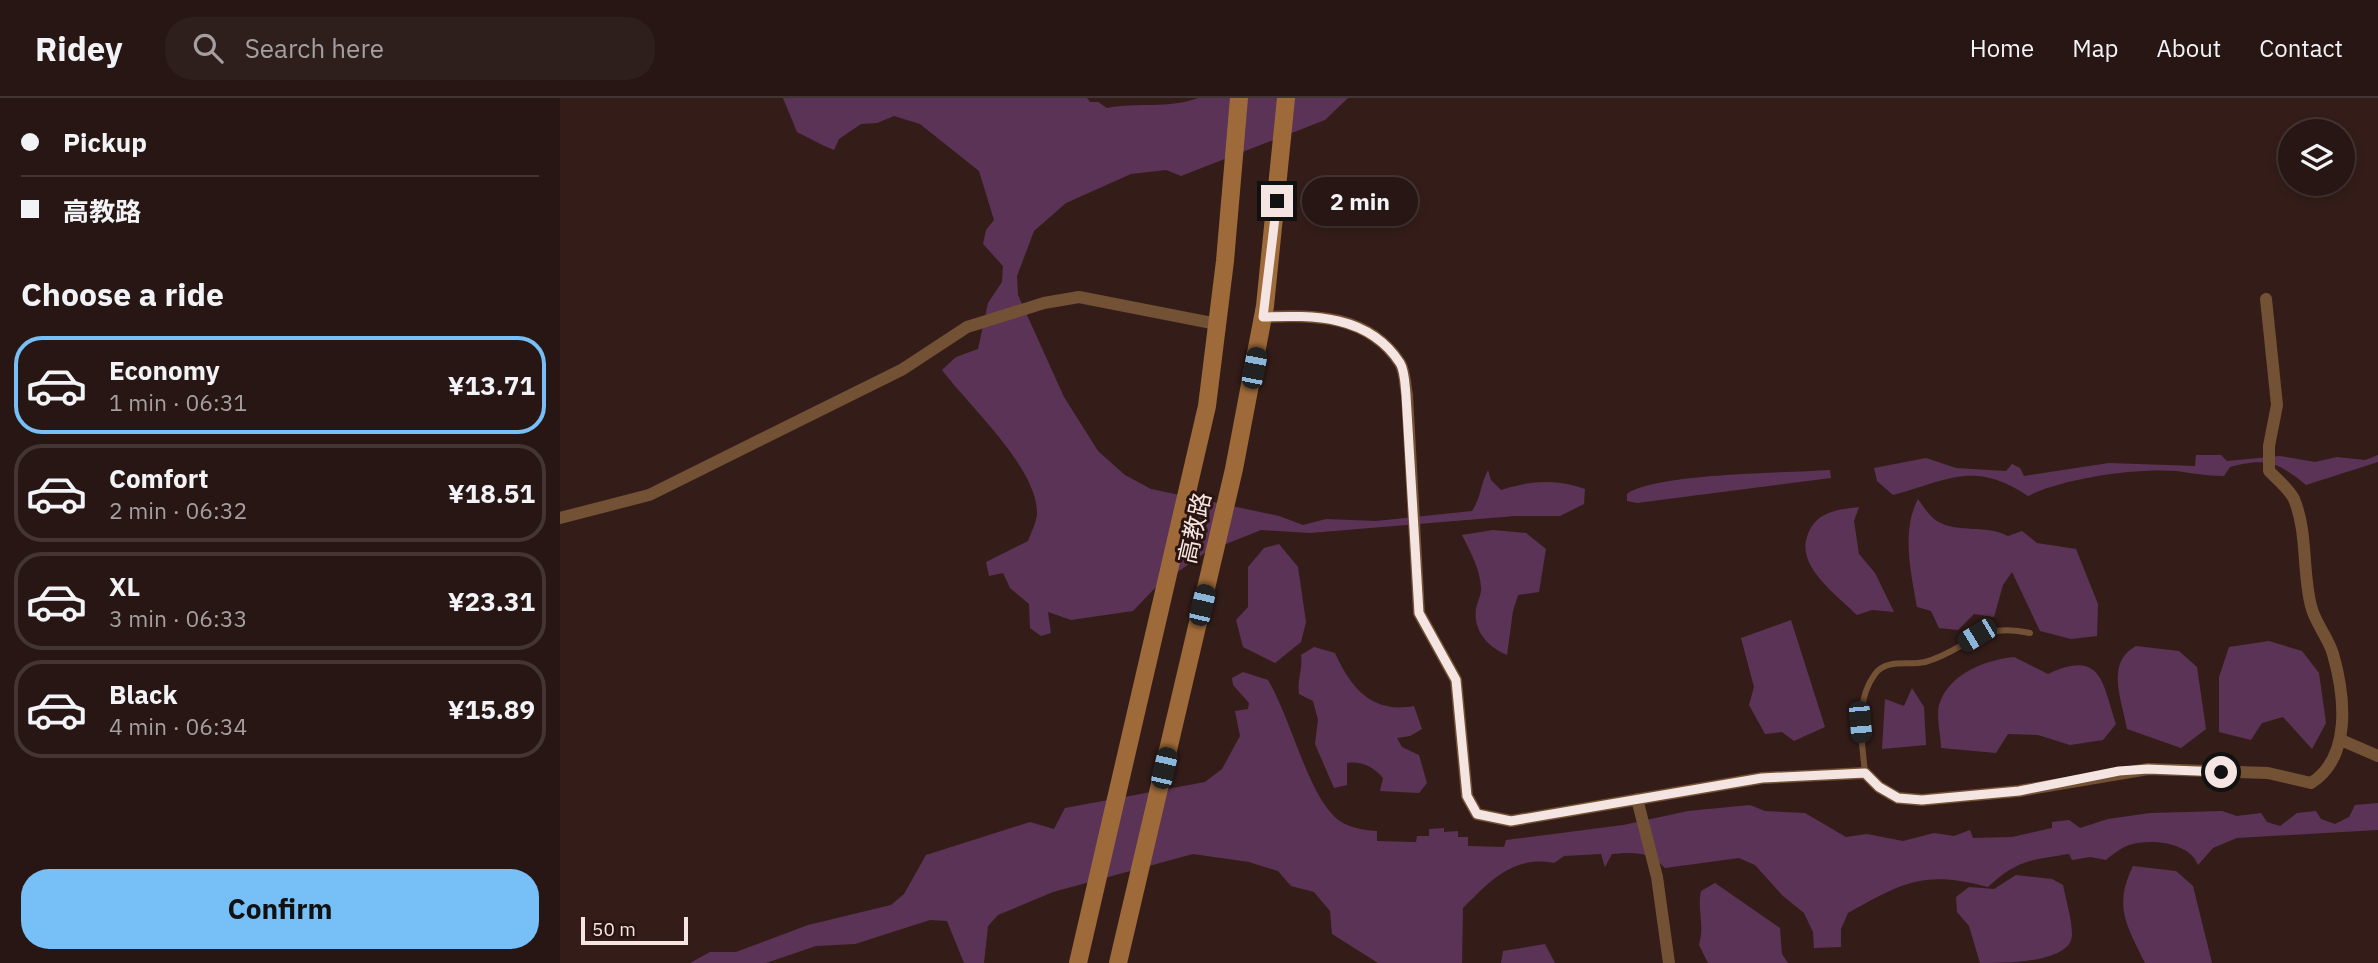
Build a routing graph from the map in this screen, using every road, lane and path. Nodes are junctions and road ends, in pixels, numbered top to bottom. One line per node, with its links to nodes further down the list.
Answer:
1 (1239, 98): 5 (main road, 高教路)
2 (1286, 98): 4 (main road, 高教路)
3 (2266, 299): 8 (street)
4 (1263, 317): 11 (street); 13 (main road, 高教路)
5 (1217, 324): 6 (street); 12 (main road, 高教路)
6 (560, 518)
7 (2030, 633): 10 (lane)
8 (2342, 740): 9 (street); 10 (street)
9 (2378, 756)
10 (1865, 773): 11 (street)
11 (1637, 799): 14 (street)
12 (1078, 963)
13 (1118, 963)
14 (1669, 963)

